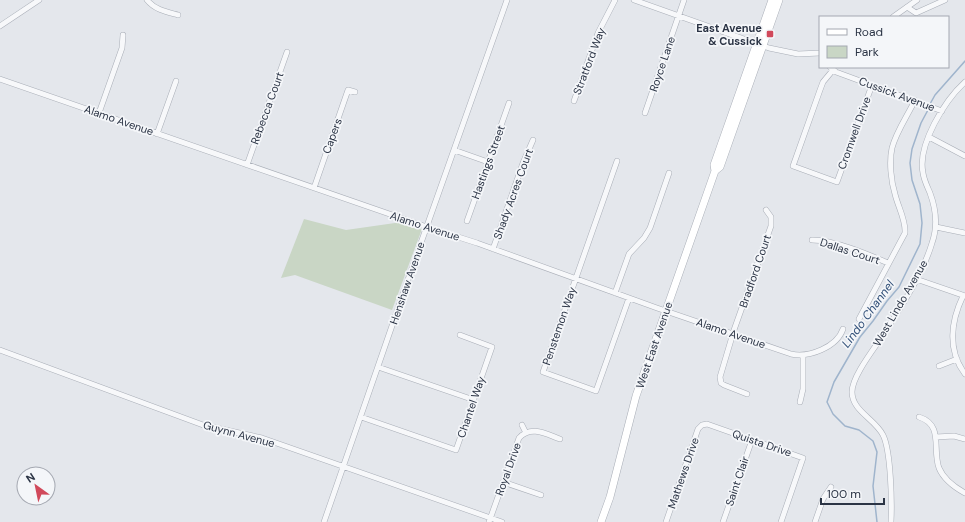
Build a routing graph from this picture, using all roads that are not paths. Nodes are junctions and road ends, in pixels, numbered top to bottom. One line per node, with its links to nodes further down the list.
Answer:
1 (39, 0): 15 (street)
2 (147, 0): 12 (street)
3 (507, 0): 35 (street, Henshaw Avenue)
4 (615, 0): 27 (street, Stratford Way)
5 (634, 0): 13 (street)
6 (684, 0): 13 (street, Royce Lane)
7 (772, 0): 17 (main road, West East Avenue)
8 (779, 0): 17 (main road, West East Avenue)
9 (917, 0): 11 (street)
10 (945, 0): 11 (street)
11 (907, 7): 14 (street)
12 (178, 15)
13 (680, 15): 17 (street); 31 (street, Royce Lane)
14 (894, 16)
15 (0, 26)
16 (123, 35): 30 (street)
17 (760, 45): 19 (street); 55 (main road, West East Avenue)
18 (287, 52): 39 (street, Rebecca Court)
19 (819, 53)
20 (832, 69): 24 (street, Cussick Avenue); 24 (street, Cromwell Drive)
21 (0, 79): 30 (street, Alamo Avenue)
22 (176, 81): 32 (street)
23 (965, 82): 29 (street, West Lindo Avenue)
24 (872, 85): 26 (street, Cussick Avenue)
25 (355, 92): 41 (street, Capers)
26 (915, 100): 29 (street, Cussick Avenue); 49 (street)
27 (574, 101)
28 (509, 103): 38 (street, Hastings Street)
29 (940, 109): 33 (street, West Lindo Avenue)
30 (98, 113): 32 (street, Alamo Avenue)
31 (645, 113)
32 (157, 134): 39 (street, Alamo Avenue)
33 (929, 137): 36 (street); 45 (street, West Lindo Avenue)
34 (533, 140): 48 (street, Shady Acres Court)
35 (454, 150): 38 (street); 44 (street, Henshaw Avenue)
36 (965, 156)
37 (618, 161): 50 (street, Penstemon Way)
38 (488, 162): 43 (street, Hastings Street)
39 (247, 164): 41 (street, Alamo Avenue)
40 (669, 173): 52 (street)
41 (314, 188): 44 (street, Alamo Avenue)
42 (766, 210): 58 (street, Bradford Court)
43 (467, 221)
44 (427, 227): 48 (street, Alamo Avenue); 64 (street, Henshaw Avenue)
45 (936, 227): 46 (street); 51 (street, West Lindo Avenue)
46 (965, 233)
47 (812, 240): 49 (street, Dallas Court)
48 (492, 249): 50 (street, Alamo Avenue)
49 (888, 263): 56 (street)
50 (576, 279): 52 (street, Alamo Avenue); 54 (street, Penstemon Way)
51 (916, 279): 53 (street); 91 (street, West Lindo Avenue)
52 (615, 293): 54 (street, Alamo Avenue)
53 (964, 296): 62 (street)
54 (629, 298): 55 (street, Alamo Avenue)
55 (666, 311): 58 (street, Alamo Avenue); 86 (main road, West East Avenue)
56 (859, 319)
57 (843, 329): 61 (street)
58 (734, 334): 61 (street, Alamo Avenue); 66 (street, Bradford Court)
59 (460, 335): 67 (street, Chantel Way)
60 (0, 350): 78 (street, Guynn Avenue)
61 (803, 356): 68 (street)
62 (957, 359): 63 (street); 65 (street)
63 (939, 366)
64 (378, 367): 67 (street); 69 (street, Henshaw Avenue)
65 (965, 374)
66 (747, 394)
67 (474, 400): 69 (street, Chantel Way)
68 (800, 402)
69 (361, 417): 78 (street, Henshaw Avenue)
70 (919, 417): 74 (street)
71 (702, 425): 77 (street, Quista Drive); 87 (street, Mathews Drive)
72 (522, 426): 73 (street)
73 (526, 433): 75 (street, Royal Drive); 79 (street, Royal Drive)
74 (936, 437): 76 (street); 81 (street)
75 (560, 439)
76 (965, 439)
77 (752, 440): 88 (street, Saint Clair); 89 (street, Quista Drive)
78 (344, 467): 83 (street, Guynn Avenue); 84 (street, Henshaw Avenue)
79 (503, 482): 82 (street); 83 (street, Royal Drive)
80 (831, 487): 90 (street)
81 (965, 493)
82 (541, 495)
83 (490, 520): 85 (street, Guynn Avenue)
84 (324, 522)
85 (502, 522)
86 (602, 522)
87 (666, 522)
88 (723, 522)
89 (781, 522)
90 (815, 522)
91 (891, 522)

